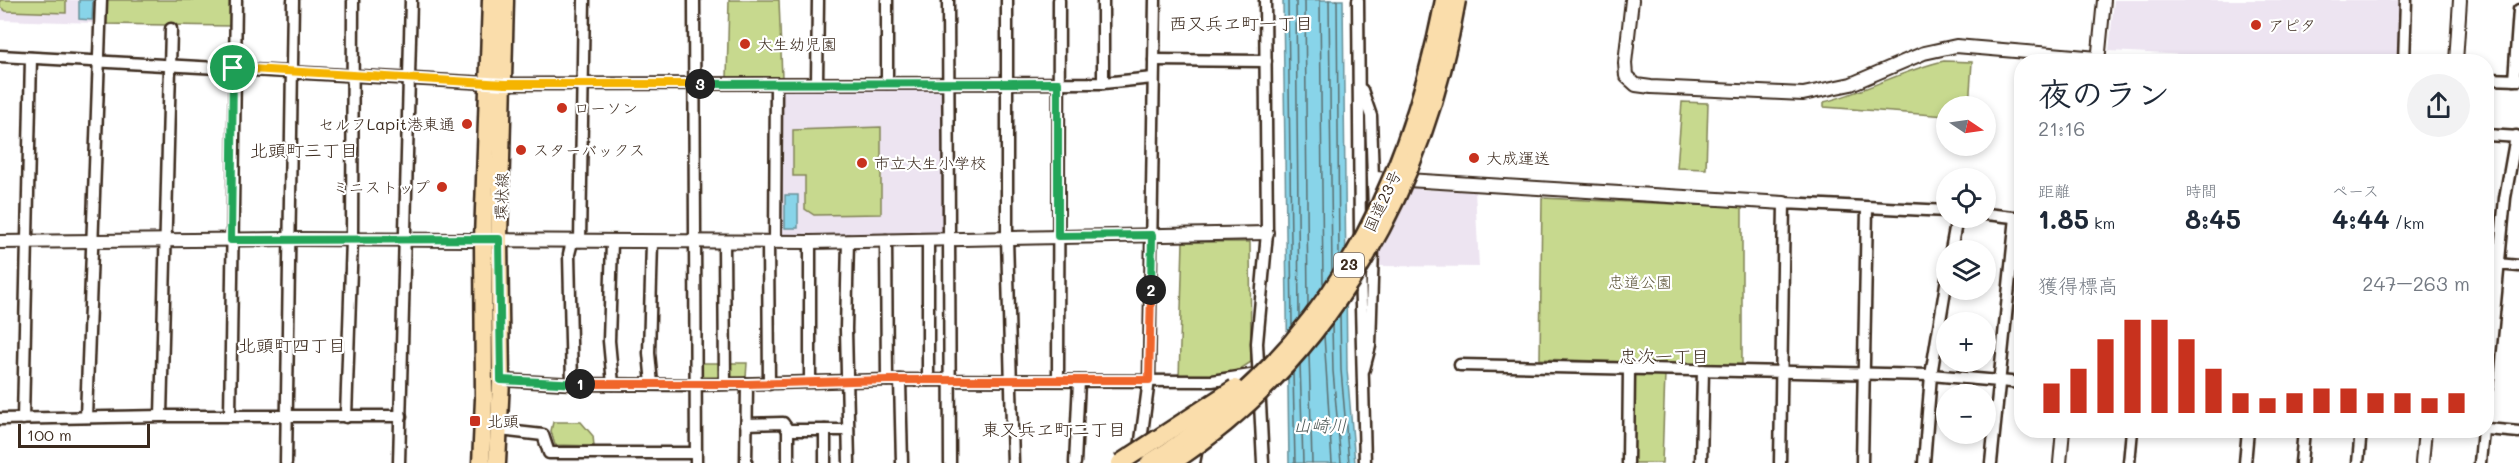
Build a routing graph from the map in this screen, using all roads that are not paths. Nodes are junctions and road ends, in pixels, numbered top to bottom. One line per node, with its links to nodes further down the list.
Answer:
1 (101, 0): 34 (street)
2 (236, 0): 37 (street)
3 (293, 0): 38 (street)
4 (353, 0): 39 (street)
5 (411, 0): 42 (street)
6 (491, 0): 46 (main road, 環状線)
7 (506, 0): 46 (main road, 環状線)
8 (584, 0): 52 (street)
9 (694, 0): 53 (street)
10 (818, 0): 45 (street)
11 (887, 0): 47 (street)
12 (948, 0): 48 (street)
13 (1007, 0): 49 (street)
14 (1059, 0): 50 (street)
15 (1103, 0): 51 (street)
16 (1155, 0): 33 (street)
17 (1265, 0): 35 (street)
18 (1358, 0): 41 (street)
19 (1444, 0): 96 (main road, 国道23号 / 23, bridge)
20 (1457, 0): 160 (main road, 国道23号 / 23, bridge)
21 (1632, 0): 27 (street)
22 (2104, 0): 28 (street)
23 (2406, 0): 29 (street)
24 (2460, 0): 30 (street)
25 (2519, 10): 44 (street)
26 (171, 29): 36 (street)
27 (2037, 54)
28 (2099, 54)
29 (2404, 54)
30 (2457, 54)
31 (0, 56): 32 (street)
32 (31, 58): 34 (street); 80 (street)
33 (1154, 60): 35 (street); 40 (street)
34 (99, 61): 36 (street); 81 (street)
35 (1266, 62): 63 (street)
36 (169, 63): 37 (street); 73 (street)
37 (233, 68): 38 (street); 70 (street)
38 (292, 73): 39 (street); 67 (street)
39 (352, 76): 42 (street); 68 (street)
40 (1153, 78): 51 (street); 64 (street)
41 (1359, 78): 57 (street); 119 (street)
42 (408, 79): 46 (street); 74 (street)
43 (2494, 79): 44 (street)
44 (2517, 80)
45 (817, 82): 47 (street); 54 (street)
46 (497, 83): 52 (street); 69 (main road, 環状線)
47 (887, 83): 48 (street)
48 (949, 83): 49 (street); 72 (street)
49 (1007, 83): 50 (street); 66 (street)
50 (1058, 83): 51 (street); 65 (street)
51 (1102, 83)
52 (581, 84): 53 (street); 82 (street)
53 (695, 84): 54 (street); 75 (street)
54 (776, 84): 76 (street)
55 (2494, 135): 56 (street)
56 (2518, 136): 87 (street)
57 (1375, 178): 58 (street); 119 (street)
58 (1784, 203): 59 (street); 95 (street)
59 (1867, 209): 60 (street); 97 (street)
60 (1936, 211)
61 (1996, 215): 62 (street)
62 (2014, 217)
63 (1267, 233): 64 (street); 96 (street)
64 (1152, 235): 65 (street); 107 (street)
65 (1058, 236): 66 (street); 106 (street)
66 (1007, 237): 72 (street); 105 (street)
67 (290, 239): 68 (street); 70 (street); 125 (street)
68 (352, 239): 74 (street); 126 (street)
69 (491, 239): 74 (street); 82 (street); 99 (main road, 環状線); 147 (main road, 環状線)
70 (231, 240): 73 (street); 122 (street)
71 (886, 240): 77 (street); 78 (street); 101 (street)
72 (949, 240): 78 (street); 104 (street)
73 (164, 241): 81 (street); 121 (street)
74 (406, 241): 123 (street)
75 (696, 241): 84 (street); 85 (street); 120 (street)
76 (772, 241): 85 (street); 86 (street); 118 (street)
77 (848, 241): 86 (street); 109 (street)
78 (927, 241): 103 (street)
79 (0, 242): 80 (street)
80 (27, 242): 81 (street); 128 (street)
81 (94, 242): 124 (street)
82 (576, 242): 83 (street); 114 (street)
83 (612, 242): 84 (street); 115 (street)
84 (652, 242): 116 (street)
85 (724, 242): 113 (street)
86 (810, 242): 100 (street)
87 (2494, 253)
88 (2014, 258): 108 (street)
89 (2494, 263): 90 (street)
90 (2519, 266)
91 (1943, 300): 98 (street)
92 (1460, 365): 93 (street)
93 (1629, 369): 94 (street); 164 (street)
94 (1703, 370): 95 (street); 165 (street)
95 (1782, 372): 97 (street); 166 (street)
96 (1259, 374): 111 (street); 157 (main road, bridge); 159 (main road, 国道23号 / 23, bridge); 162 (street)
97 (1864, 374): 98 (street); 167 (street)
98 (1931, 375): 108 (street); 168 (street)
99 (501, 380): 114 (street); 130 (main road, 環状線)
100 (810, 380): 109 (street); 118 (street)
101 (887, 380): 102 (street); 109 (street)
102 (900, 380): 103 (street); 153 (street)
103 (928, 380): 104 (street)
104 (949, 380): 105 (street); 154 (street)
105 (1010, 380): 106 (street); 155 (street)
106 (1058, 380): 110 (street)
107 (1149, 380): 110 (street); 111 (street); 158 (street)
108 (1999, 380): 112 (street); 169 (street)
109 (846, 381): 133 (street)
110 (1079, 381): 156 (street)
111 (1212, 381): 161 (street)
112 (2014, 382)
113 (725, 383): 117 (street); 120 (street)
114 (572, 384): 115 (street)
115 (613, 384): 116 (street)
116 (652, 384): 120 (street)
117 (747, 384): 118 (street); 129 (street)
118 (769, 384)
119 (1361, 384): 163 (street)
120 (695, 385): 144 (street)
121 (162, 416): 122 (street); 124 (street)
122 (230, 416): 125 (street)
123 (401, 416): 126 (street); 146 (street)
124 (86, 417): 128 (street)
125 (286, 417): 126 (street); 145 (street)
126 (346, 417)
127 (0, 419): 128 (street)
128 (23, 419)
129 (746, 424): 131 (street); 149 (street)
130 (500, 430): 143 (street); 148 (main road, 環状線)
131 (788, 430): 132 (street); 150 (street)
132 (825, 430): 133 (street); 151 (street)
133 (848, 430): 152 (street)
134 (2494, 431): 135 (street)
135 (2519, 432)
136 (2062, 438): 170 (street)
137 (2131, 438): 171 (street)
138 (2247, 438): 172 (street)
139 (2303, 438): 173 (street)
140 (2360, 438): 174 (street)
141 (2424, 438): 175 (street)
142 (2484, 438): 176 (street)
143 (634, 458): 144 (street)
144 (695, 458)
145 (286, 463)
146 (399, 463)
147 (481, 463)
148 (497, 463)
149 (746, 463)
150 (788, 463)
151 (825, 463)
152 (849, 463)
153 (902, 463)
154 (950, 463)
155 (1013, 463)
156 (1075, 463)
157 (1120, 463)
158 (1138, 463)
159 (1149, 463)
160 (1172, 463)
161 (1194, 463)
162 (1263, 463)
163 (1365, 463)
164 (1628, 463)
165 (1701, 463)
166 (1780, 463)
167 (1862, 463)
168 (1924, 463)
169 (1991, 463)
170 (2060, 463)
171 (2129, 463)
172 (2245, 463)
173 (2301, 463)
174 (2358, 463)
175 (2422, 463)
176 (2480, 463)

